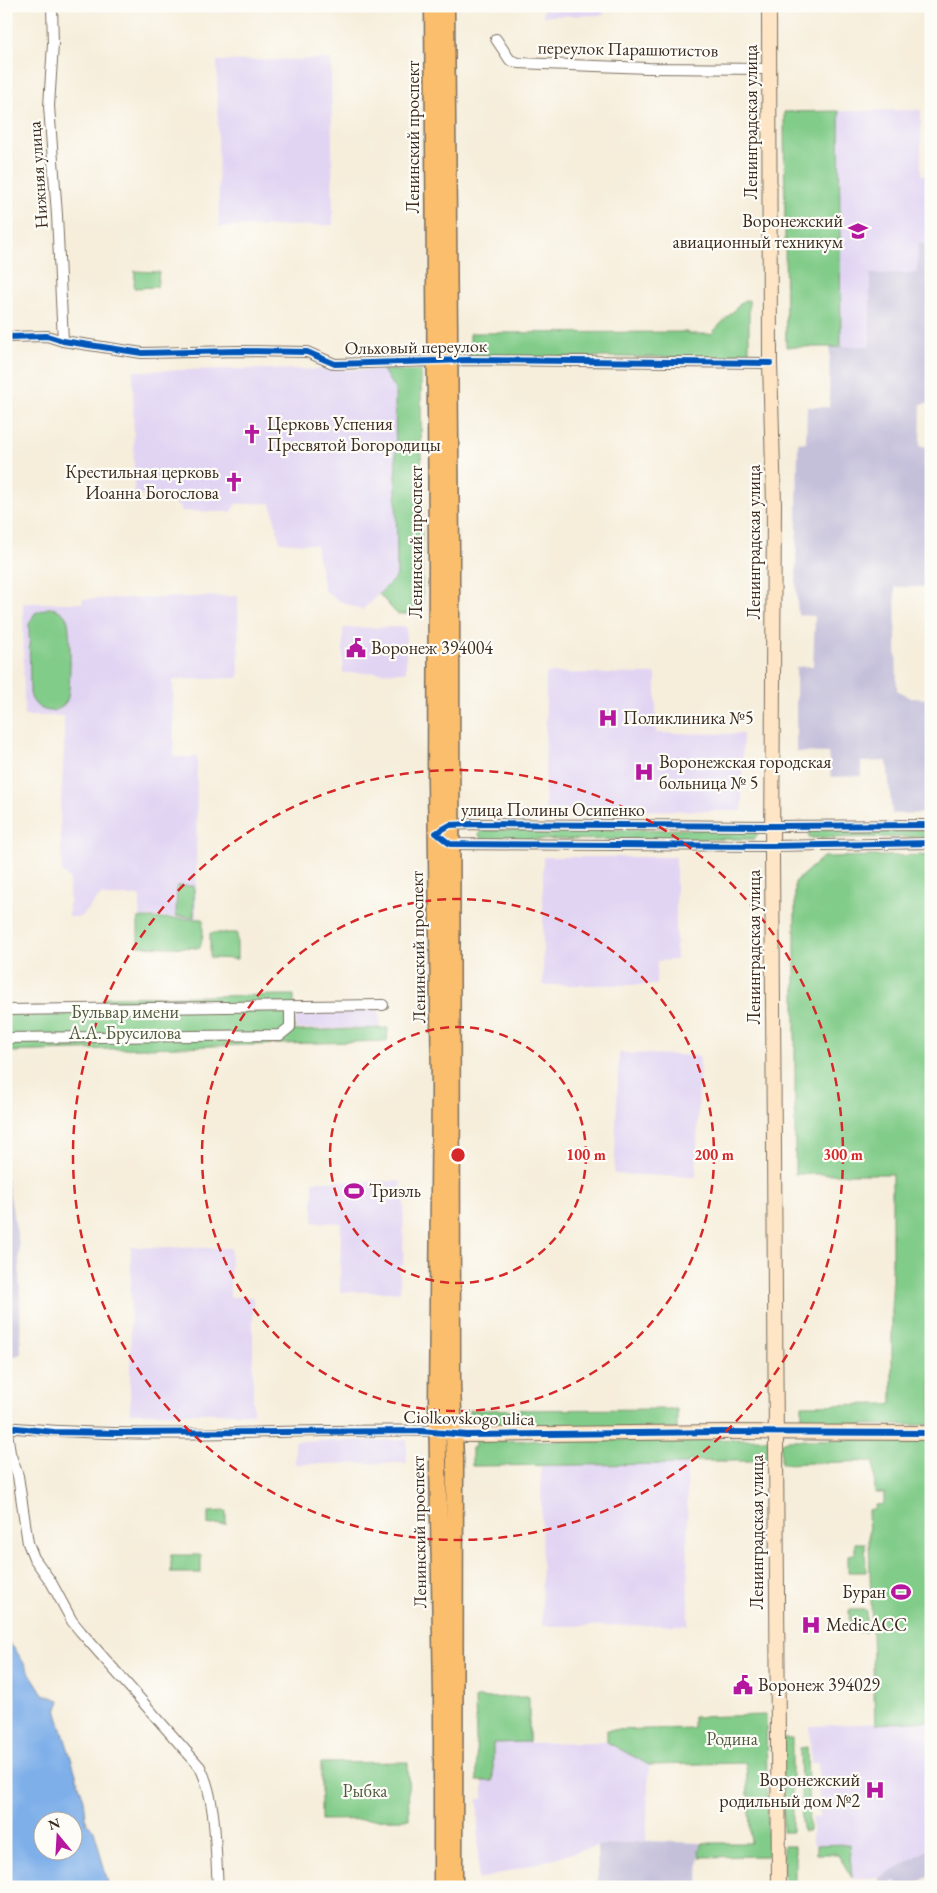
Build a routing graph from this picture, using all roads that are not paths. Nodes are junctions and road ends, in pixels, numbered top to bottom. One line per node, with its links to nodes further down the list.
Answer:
1 (52, 6): 8 (street, Нижняя улица)
2 (433, 6): 9 (main road, Ленинский проспект)
3 (446, 6): 9 (main road, Ленинский проспект)
4 (769, 6): 6 (main road, Ленинградская улица)
5 (496, 39): 6 (street, переулок Парашютистов)
6 (770, 68): 10 (main road, Ленинградская улица)
7 (6, 336): 8 (street, Ольховый переулок)
8 (63, 341): 9 (street, Ольховый переулок)
9 (442, 361): 10 (street, Ольховый переулок); 13 (main road, Ленинский проспект)
10 (770, 363): 12 (main road, Ленинградская улица)
11 (931, 825): 12 (street, улица Полины Осипенко)
12 (772, 826): 13 (street, улица Полины Осипенко); 16 (main road, Ленинградская улица)
13 (443, 829): 15 (main road, Ленинский проспект); 22 (main road, Ленинский проспект)
14 (931, 843): 16 (street, улица Полины Осипенко)
15 (450, 844): 16 (street, улица Полины Осипенко); 22 (main road, Ленинский проспект)
16 (772, 846): 23 (main road, Ленинградская улица)
17 (383, 1005): 18 (street)
18 (290, 1007): 19 (street); 20 (street)
19 (6, 1010)
20 (6, 1038)
21 (6, 1425): 22 (street, Ciolkovskogo ulica); 25 (street)
22 (446, 1432): 23 (main road, Ciolkovskogo ulica); 26 (main road, Ленинский проспект); 27 (main road, Ленинский проспект)
23 (775, 1433): 24 (main road, Ciolkovskogo ulica); 28 (main road, Ленинградская улица)
24 (931, 1433)
25 (218, 1887)
26 (442, 1887)
27 (454, 1887)
28 (779, 1887)

